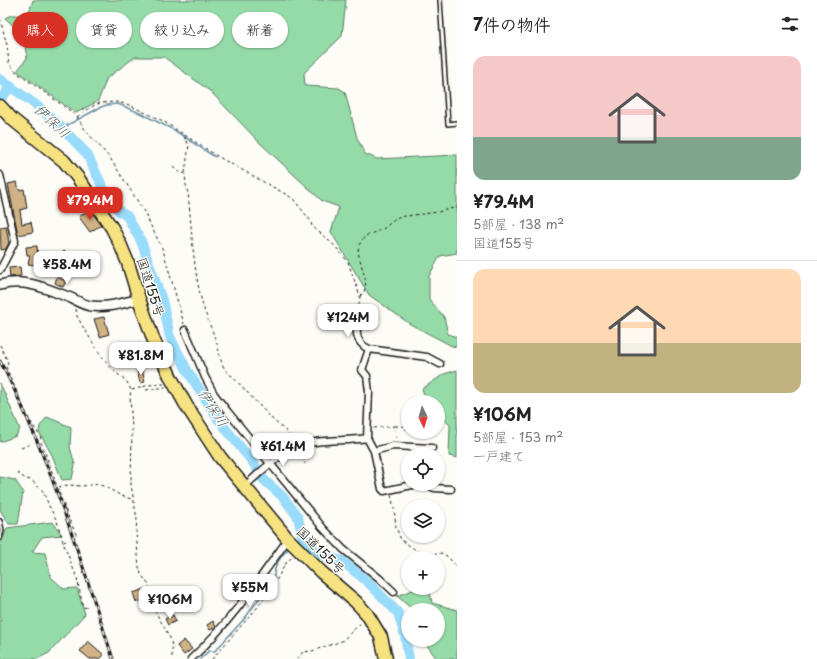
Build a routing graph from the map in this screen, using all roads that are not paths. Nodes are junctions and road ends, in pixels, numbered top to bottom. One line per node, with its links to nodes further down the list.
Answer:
1 (440, 0): 3 (lane)
2 (0, 106): 7 (highway, 国道155号)
3 (457, 123)
4 (0, 175): 5 (street)
5 (0, 270)
6 (0, 285): 7 (street)
7 (139, 299): 16 (highway, 国道155号)
8 (359, 312): 10 (street)
9 (185, 330): 15 (street)
10 (369, 349): 11 (street); 12 (street)
11 (440, 364)
12 (367, 438): 14 (street); 15 (street)
13 (404, 447): 14 (street)
14 (374, 451): 17 (street)
15 (270, 464): 16 (street); 23 (street)
16 (244, 487): 22 (highway, 国道155号)
17 (401, 487)
18 (445, 489): 19 (street)
19 (451, 489)
20 (0, 521): 21 (lane)
21 (0, 538)
22 (288, 539): 24 (street); 25 (highway, 国道155号)
23 (394, 592)
24 (191, 659)
25 (386, 659)

